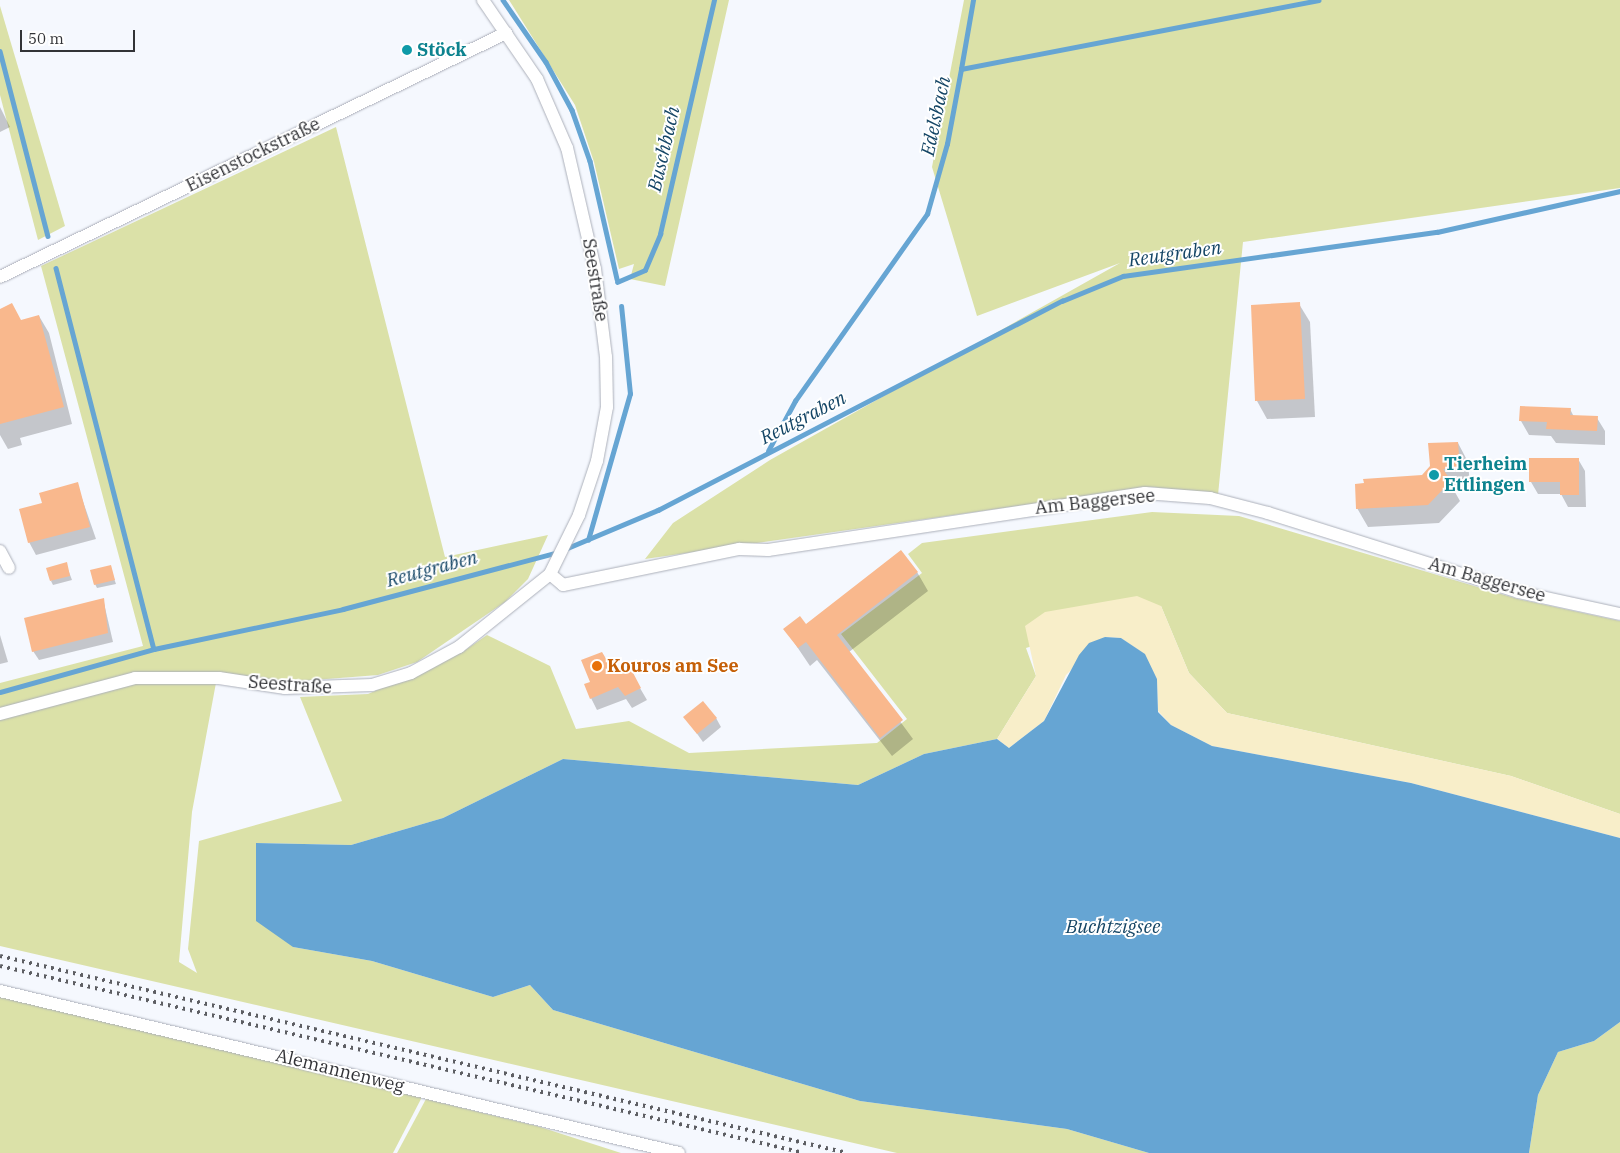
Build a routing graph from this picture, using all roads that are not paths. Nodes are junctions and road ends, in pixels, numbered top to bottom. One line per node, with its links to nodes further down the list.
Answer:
1 (483, 0): 2 (street, Seestraße)
2 (506, 33): 3 (street, Eisenstockstraße); 6 (street, Seestraße)
3 (0, 277)
4 (0, 551): 5 (street)
5 (9, 568)
6 (553, 568): 7 (street, Am Baggersee); 8 (street, Seestraße)
7 (1620, 614)
8 (0, 714)
9 (0, 991): 10 (street, Alemannenweg)
10 (679, 1153)

